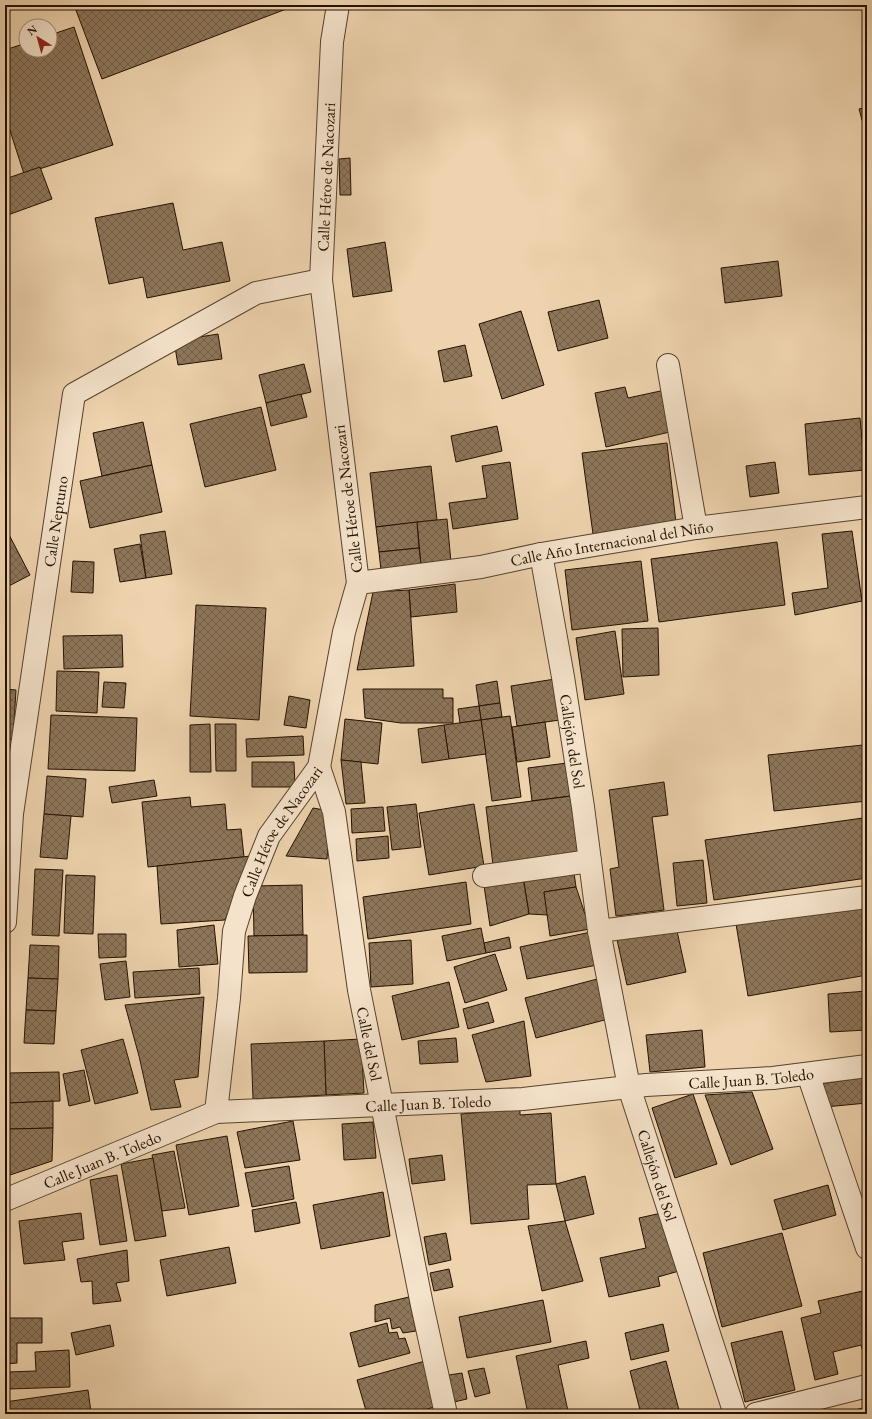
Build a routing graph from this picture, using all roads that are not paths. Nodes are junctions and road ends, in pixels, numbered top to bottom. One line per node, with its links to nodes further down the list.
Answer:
1 (338, 5): 2 (street, Calle Héroe de Nacozari)
2 (321, 280): 7 (street, Calle Héroe de Nacozari); 9 (street, Calle Neptuno)
3 (668, 365): 5 (street)
4 (867, 507): 5 (street, Calle Año Internacional del Niño)
5 (696, 528): 6 (street, Calle Año Internacional del Niño)
6 (541, 554): 7 (street, Calle Año Internacional del Niño); 10 (street, Callejón del Sol)
7 (358, 582): 8 (street, Calle Héroe de Nacozari)
8 (319, 767): 18 (street, Calle del Sol); 19 (street, Calle Héroe de Nacozari)
9 (8, 807): 13 (street, Calle Neptuno)
10 (590, 861): 11 (street); 14 (street, Callejón del Sol)
11 (484, 876)
12 (867, 897): 14 (street)
13 (5, 922)
14 (599, 931): 17 (street, Callejón del Sol)
15 (867, 1066): 16 (street, Calle Juan B. Toledo)
16 (808, 1074): 17 (street, Calle Juan B. Toledo); 21 (street)
17 (629, 1086): 18 (street, Calle Juan B. Toledo); 24 (street, Callejón del Sol)
18 (382, 1105): 19 (street, Calle Juan B. Toledo); 23 (street, Calle del Sol)
19 (216, 1112): 20 (street, Calle Juan B. Toledo)
20 (5, 1200)
21 (867, 1248)
22 (867, 1386): 25 (street)
23 (446, 1414)
24 (735, 1414)
25 (756, 1414)

